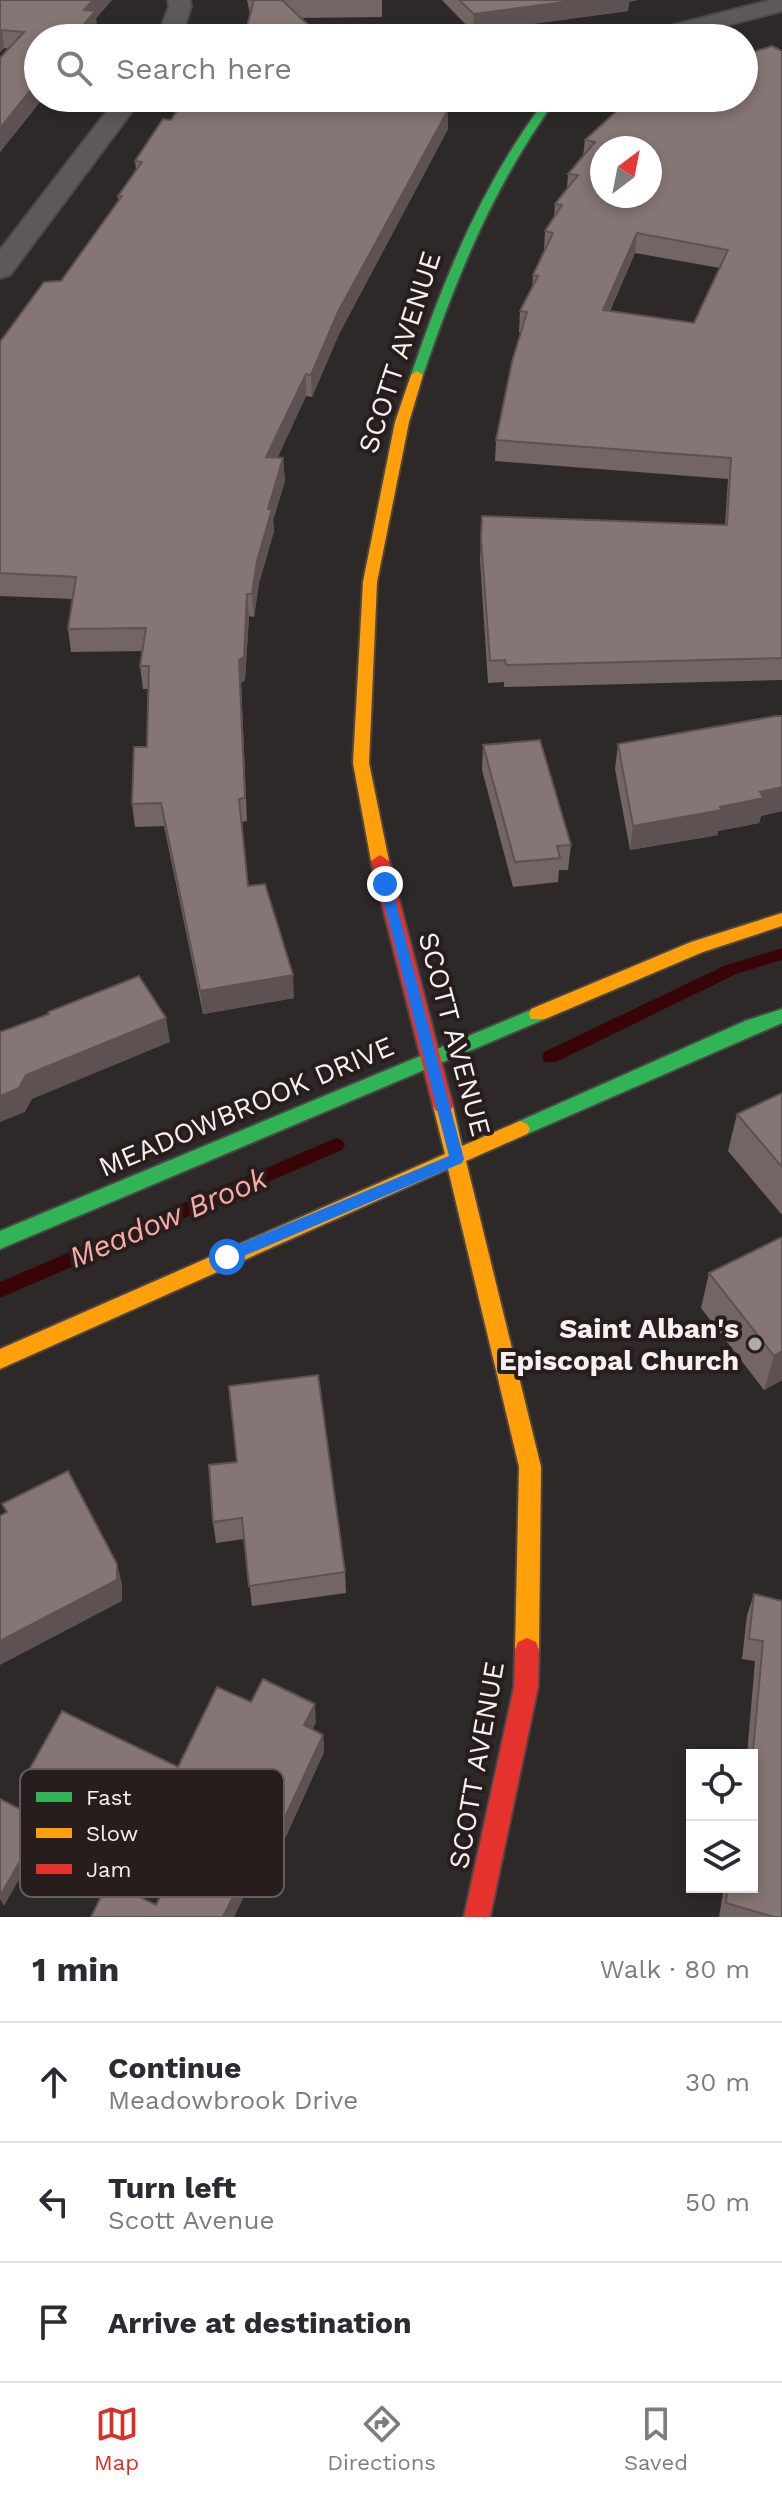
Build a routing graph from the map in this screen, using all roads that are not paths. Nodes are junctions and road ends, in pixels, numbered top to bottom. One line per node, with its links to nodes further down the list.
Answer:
1 (179, 0): 3 (street)
2 (774, 5): 4 (street)
3 (174, 24)
4 (703, 24)
5 (119, 112): 7 (street)
6 (541, 112): 10 (street, SCOTT AVENUE)
7 (0, 269)
8 (782, 919): 10 (street, MEADOWBROOK DRIVE)
9 (782, 1016): 11 (street)
10 (432, 1059): 11 (street, SCOTT AVENUE); 12 (street, MEADOWBROOK DRIVE)
11 (457, 1159): 13 (street); 14 (street, SCOTT AVENUE)
12 (0, 1240)
13 (0, 1359)
14 (477, 1917)

